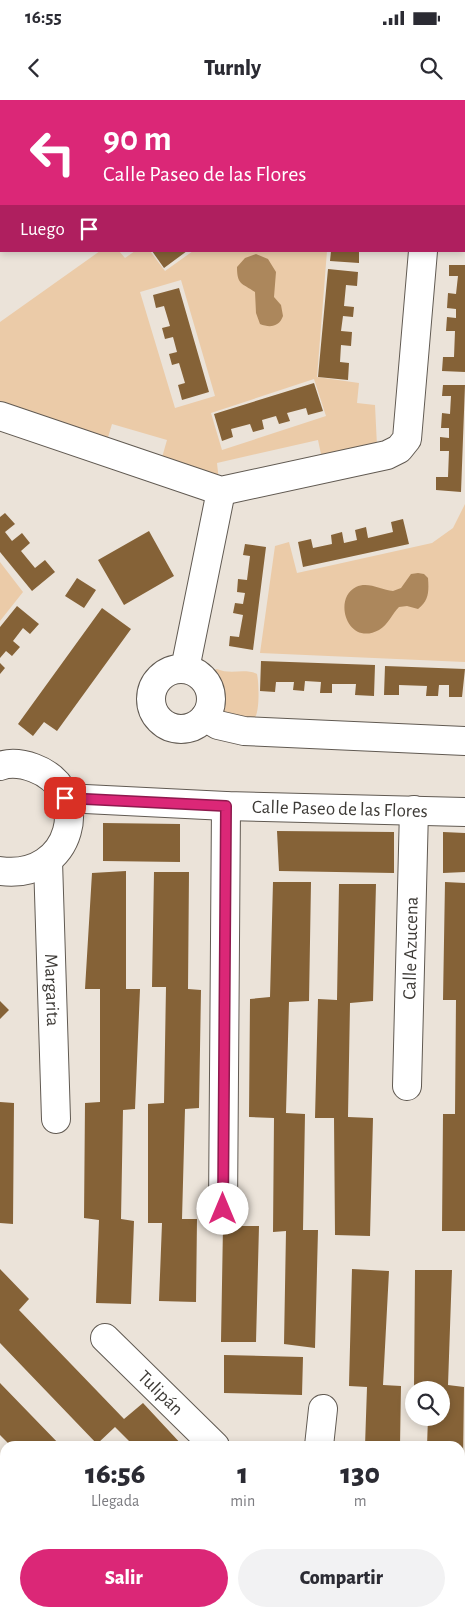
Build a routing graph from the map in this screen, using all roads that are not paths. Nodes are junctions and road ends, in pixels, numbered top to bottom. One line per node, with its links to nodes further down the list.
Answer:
1 (423, 252): 3 (street)
2 (0, 416): 3 (street)
3 (221, 491): 4 (street)
4 (185, 669): 5 (street); 5 (street)
5 (205, 717): 6 (street)
6 (465, 741)
7 (0, 766): 8 (street)
8 (65, 798): 9 (street, Calle Paseo de las Flores); 12 (street)
9 (226, 806): 10 (street, Calle Paseo de las Flores); 16 (street)
10 (414, 810): 11 (street, Calle Paseo de las Flores); 14 (street, Calle Azucena)
11 (465, 812)
12 (48, 861): 13 (street); 15 (street, Margarita)
13 (0, 871)
14 (407, 1086)
15 (56, 1119)
16 (223, 1209)
17 (105, 1338): 19 (street, Tulipán)
18 (323, 1409): 20 (street)
19 (210, 1441)
20 (320, 1441)

